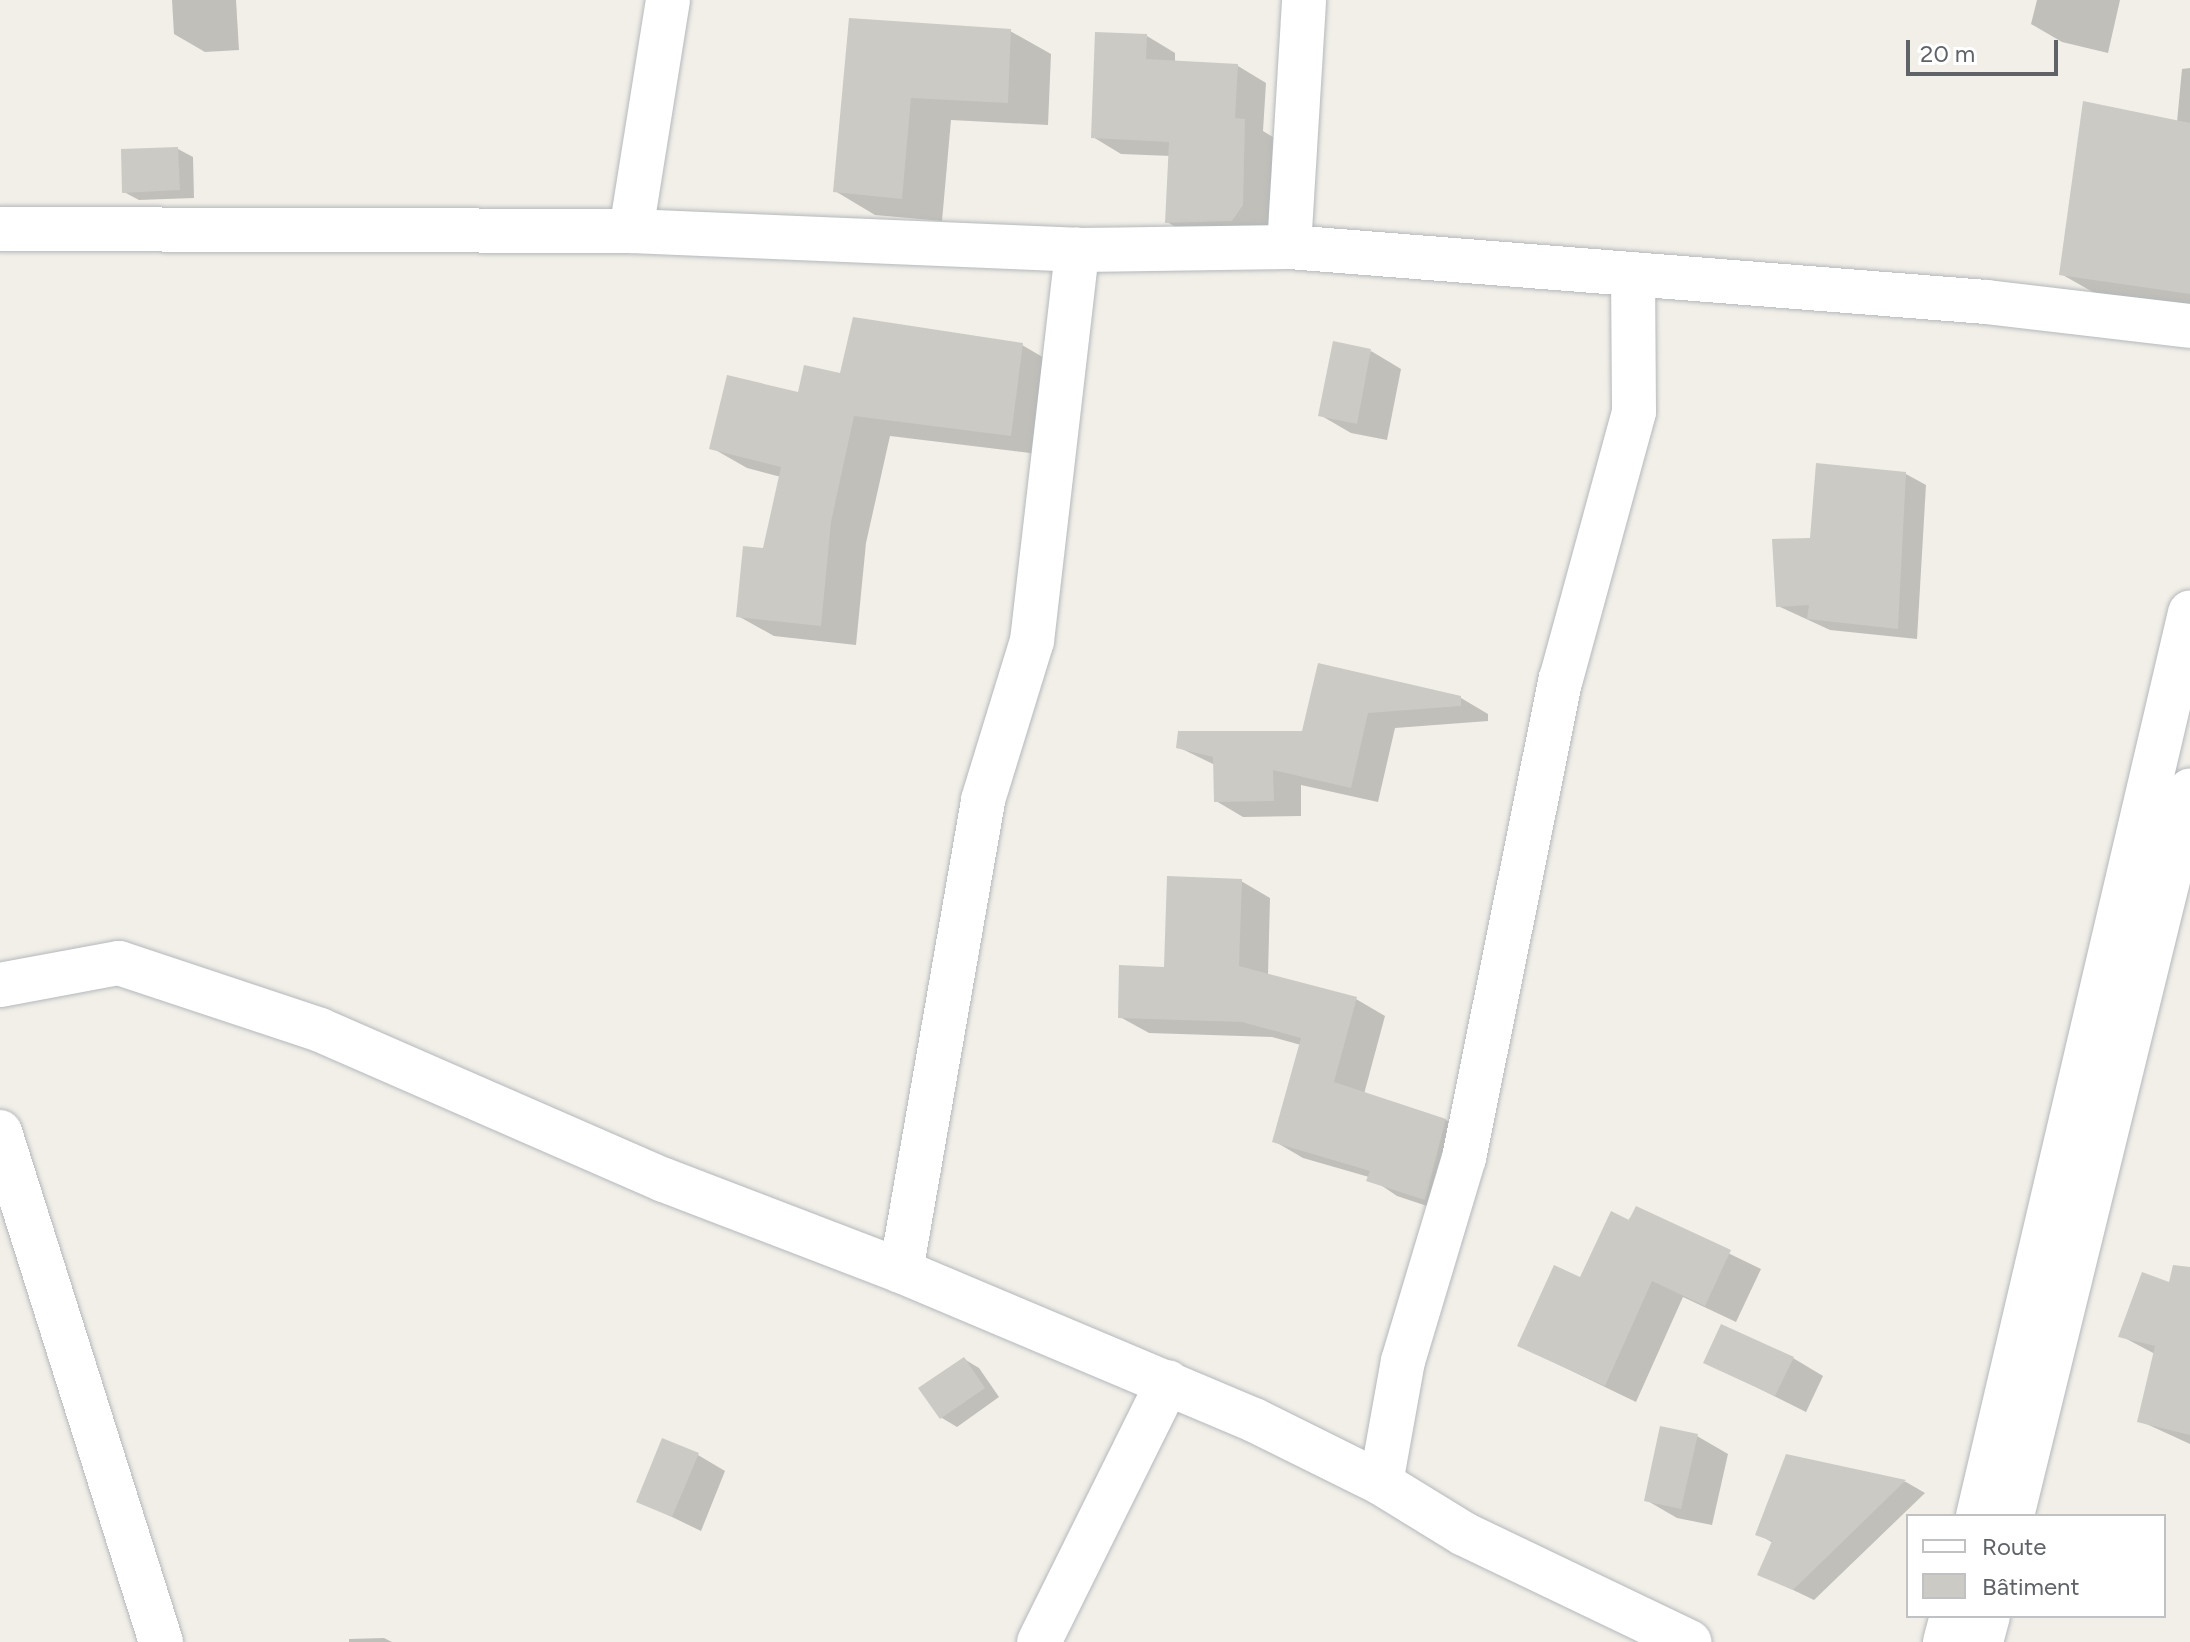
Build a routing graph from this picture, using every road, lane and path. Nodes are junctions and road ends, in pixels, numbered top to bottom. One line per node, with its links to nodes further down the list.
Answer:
1 (668, 0): 4 (street)
2 (1304, 0): 5 (street)
3 (0, 229): 4 (street)
4 (631, 231): 6 (street)
5 (1289, 247): 6 (street); 7 (street)
6 (1077, 250): 13 (street)
7 (1633, 277): 8 (street); 15 (street)
8 (2190, 326)
9 (2190, 613): 16 (street)
10 (2190, 791): 17 (street)
11 (0, 985): 13 (street)
12 (0, 1132): 20 (street)
13 (901, 1271): 14 (street)
14 (1168, 1382): 15 (street); 21 (street)
15 (1381, 1483): 22 (street)
16 (1978, 1514)
17 (2012, 1514)
18 (1951, 1618): 23 (street)
19 (1987, 1618): 24 (street)
20 (161, 1642)
21 (1039, 1642)
22 (1689, 1642)
23 (1945, 1642)
24 (1981, 1642)

